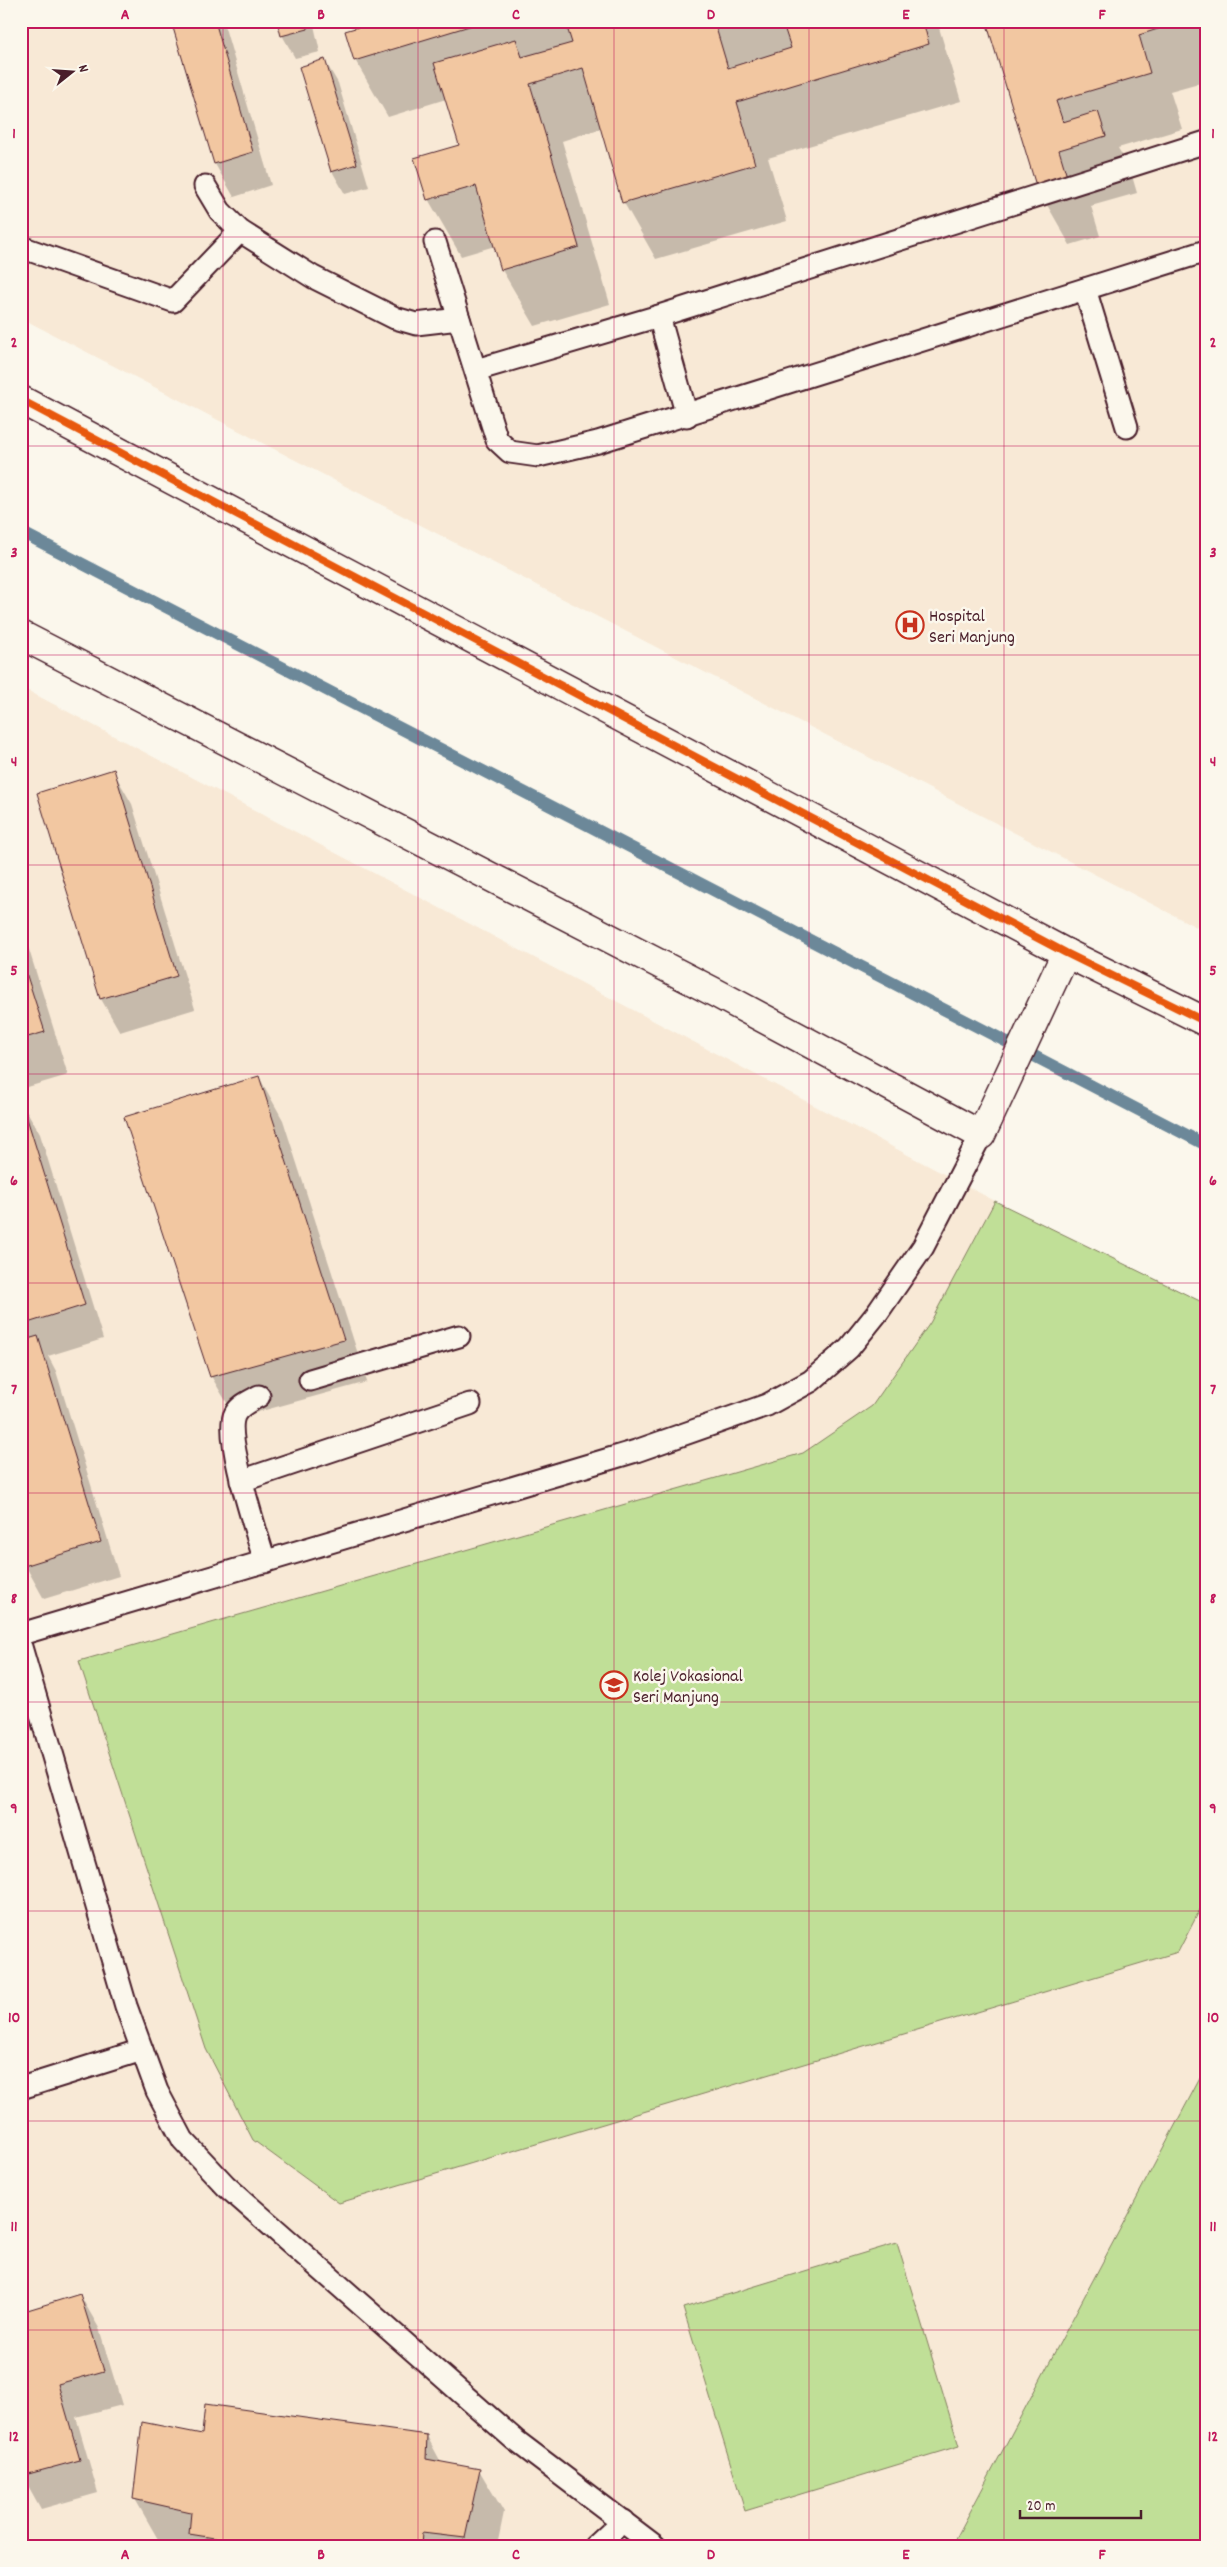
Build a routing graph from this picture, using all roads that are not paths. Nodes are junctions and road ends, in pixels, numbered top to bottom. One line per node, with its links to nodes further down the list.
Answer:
1 (1206, 142): 8 (lane)
2 (205, 186): 3 (lane)
3 (240, 231): 5 (lane); 9 (lane)
4 (435, 242): 9 (lane)
5 (21, 246)
6 (1206, 251): 7 (lane)
7 (1085, 289): 12 (lane); 13 (lane)
8 (659, 316): 10 (lane); 12 (lane)
9 (459, 319): 10 (lane)
10 (476, 370): 12 (lane)
11 (21, 400): 15 (street)
12 (687, 416)
13 (1127, 427)
14 (21, 634): 17 (street)
15 (1066, 953): 16 (street); 17 (street)
16 (1206, 1022)
17 (980, 1135): 23 (lane)
18 (459, 1336): 19 (lane)
19 (310, 1380)
20 (259, 1396): 22 (lane)
21 (470, 1404): 22 (lane)
22 (241, 1481): 23 (lane)
23 (265, 1562): 24 (lane)
24 (21, 1634)
25 (21, 1647): 26 (lane)
26 (142, 2050): 27 (lane); 28 (lane)
27 (21, 2088)
28 (623, 2521): 29 (lane); 30 (lane)
29 (596, 2546)
30 (655, 2546)

